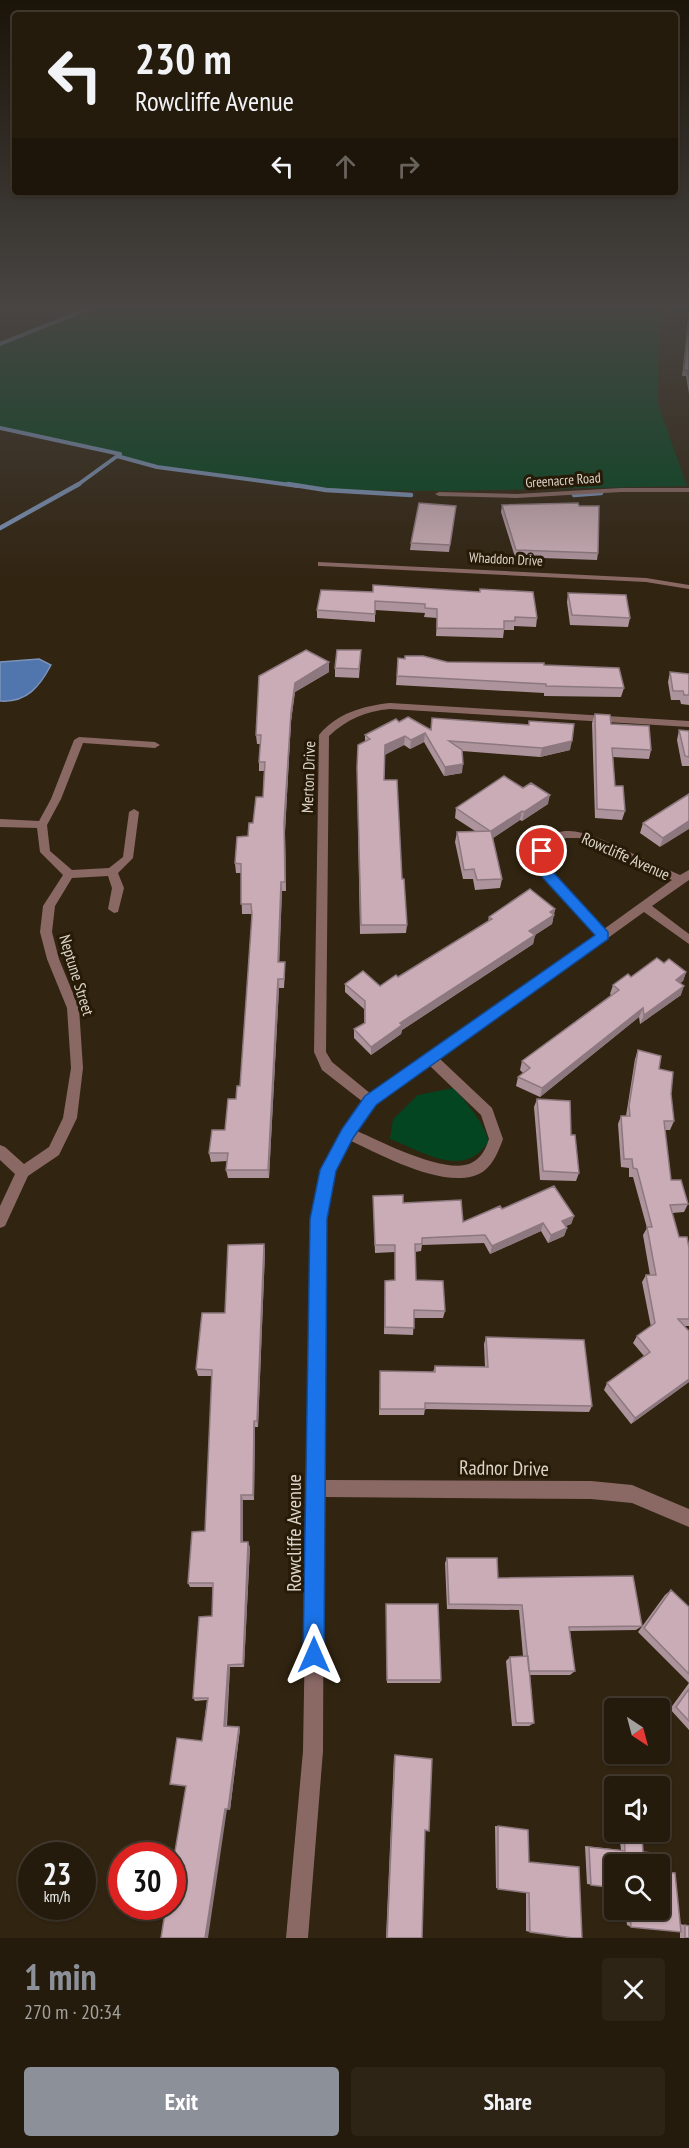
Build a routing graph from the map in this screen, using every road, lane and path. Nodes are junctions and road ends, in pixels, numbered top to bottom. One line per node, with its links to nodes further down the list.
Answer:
1 (689, 490): 2 (street, Greenacre Road)
2 (439, 494)
3 (321, 564): 4 (street, Whaddon Drive)
4 (689, 587)
5 (689, 724): 18 (street, Merton Drive)
6 (155, 745): 9 (street)
7 (134, 812): 10 (street)
8 (0, 823): 9 (street)
9 (42, 825): 11 (street)
10 (112, 872): 11 (street); 14 (street)
11 (69, 874): 21 (street, Neptune Street)
12 (685, 877): 13 (street, Rowcliffe Avenue); 15 (street, Rowcliffe Avenue)
13 (644, 906): 15 (street, Rowcliffe Avenue); 16 (street)
14 (114, 909)
15 (603, 936): 17 (street, Rowcliffe Avenue)
16 (689, 940)
17 (431, 1058): 18 (street, Rowcliffe Avenue); 19 (street)
18 (370, 1101): 19 (street, Rowcliffe Avenue)
19 (348, 1134): 23 (street, Rowcliffe Avenue)
20 (0, 1151): 21 (street)
21 (23, 1172): 22 (street)
22 (0, 1221)
23 (315, 1488): 24 (street, Radnor Drive); 25 (street, Rowcliffe Avenue)
24 (689, 1518)
25 (297, 1938)

